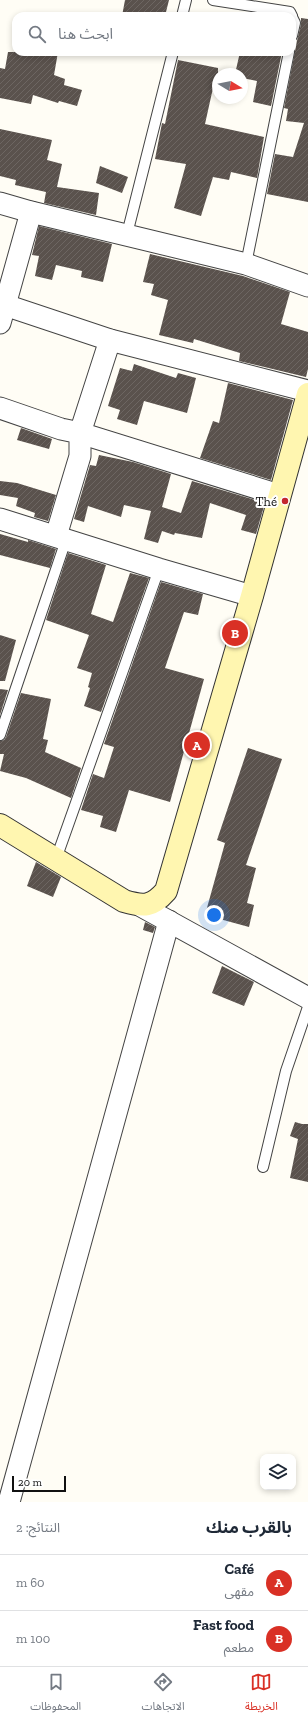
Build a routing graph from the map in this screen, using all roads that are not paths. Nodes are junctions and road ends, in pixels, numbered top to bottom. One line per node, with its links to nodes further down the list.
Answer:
1 (186, 0): 3 (lane)
2 (214, 0): 4 (lane)
3 (183, 12)
4 (290, 12)
5 (172, 56): 9 (lane)
6 (288, 56): 10 (lane)
7 (0, 203): 8 (street)
8 (31, 212): 9 (street); 11 (street)
9 (127, 234): 10 (street)
10 (246, 264): 12 (street)
11 (8, 268): 13 (street)
12 (308, 286)
13 (3, 314): 14 (street)
14 (110, 340): 15 (street); 17 (street)
15 (308, 392): 18 (street)
16 (0, 408): 17 (street)
17 (80, 433): 18 (street); 20 (street)
18 (279, 495): 22 (street)
19 (0, 519): 20 (street)
20 (61, 538): 21 (street); 23 (lane)
21 (158, 569): 22 (street); 25 (lane)
22 (252, 596): 26 (street)
23 (0, 735)
24 (0, 825): 25 (street)
25 (56, 859): 26 (street)
26 (141, 906): 27 (street)
27 (169, 921): 28 (street); 31 (street)
28 (308, 998)
29 (308, 1007): 30 (lane)
30 (263, 1167)
31 (9, 1502)

